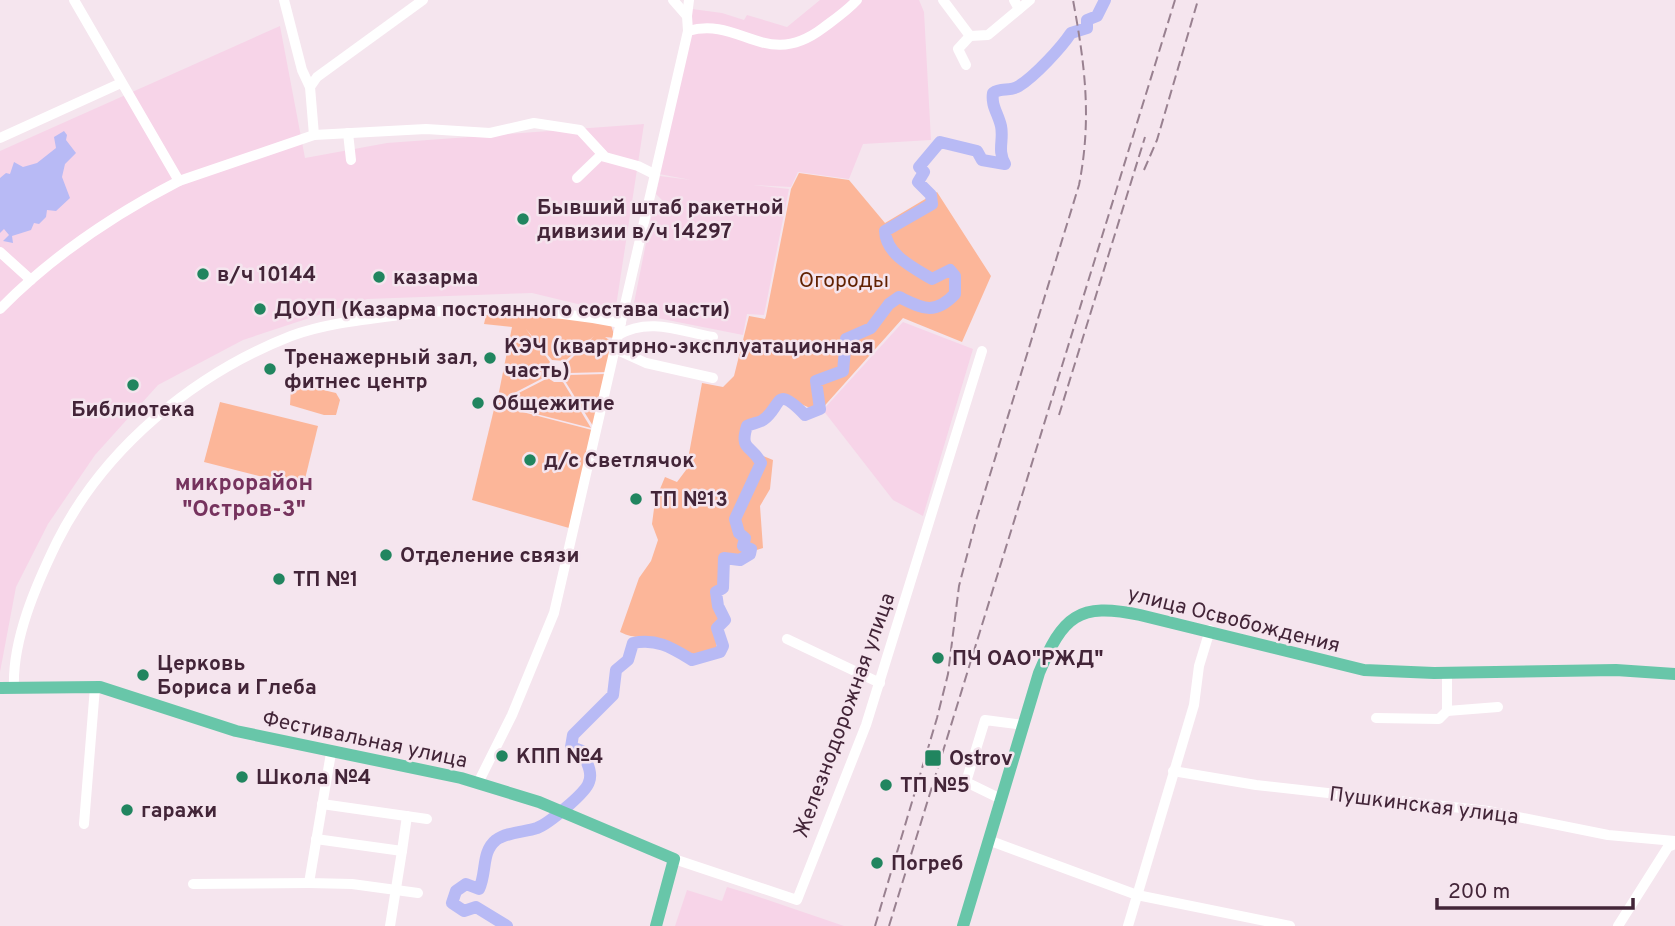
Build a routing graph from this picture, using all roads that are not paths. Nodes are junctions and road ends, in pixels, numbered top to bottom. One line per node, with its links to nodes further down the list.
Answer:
1 (74, 0): 14 (street)
2 (284, 0): 15 (street)
3 (423, 0): 15 (street)
4 (673, 0): 10 (street)
5 (689, 0): 10 (street)
6 (857, 0): 11 (street)
7 (943, 0): 12 (street)
8 (1030, 0): 9 (street)
9 (1017, 4): 12 (street)
10 (687, 16): 11 (street)
11 (688, 31): 21 (street)
12 (970, 36): 13 (street)
13 (966, 65)
14 (121, 83): 18 (street); 23 (street)
15 (310, 87): 17 (street)
16 (348, 133): 17 (street); 19 (street); 20 (street)
17 (314, 135): 23 (street)
18 (0, 138)
19 (602, 154): 21 (street); 22 (street)
20 (351, 160)
21 (654, 174): 27 (street)
22 (577, 178)
23 (179, 181): 25 (street)
24 (0, 251): 25 (street)
25 (31, 280): 26 (street)
26 (0, 309)
27 (621, 323): 28 (street); 40 (street)
28 (618, 335): 29 (street); 30 (street)
29 (713, 337)
30 (615, 349): 32 (street); 47 (street)
31 (982, 351): 37 (street, Железнодорожная улица)
32 (713, 378)
33 (1210, 630): 35 (main road, улица Освобождения); 44 (main road, улица Освобождения); 46 (street)
34 (787, 639): 37 (street)
35 (1447, 672): 36 (main road, улица Освобождения); 42 (street)
36 (1675, 674)
37 (880, 683): 57 (street, Железнодорожная улица)
38 (95, 687): 40 (main road, Фестивальная улица); 45 (main road, Фестивальная улица); 52 (street)
39 (0, 688): 40 (main road, Фестивальная улица)
40 (14, 688)
41 (1498, 707): 42 (street)
42 (1447, 711): 43 (street)
43 (1376, 718)
44 (1024, 725): 48 (main road, улица Освобождения); 48 (street)
45 (331, 753): 47 (main road, Фестивальная улица); 49 (street)
46 (1173, 771): 55 (street, Пушкинская улица); 62 (street)
47 (478, 783): 57 (main road, Фестивальная улица)
48 (1001, 799): 54 (main road, улица Освобождения)
49 (323, 804): 50 (street); 53 (street)
50 (407, 817): 51 (street); 56 (street)
51 (427, 820)
52 (84, 824)
53 (316, 839): 56 (street); 59 (street)
54 (988, 840): 62 (street); 65 (main road, улица Освобождения)
55 (1675, 842): 68 (street)
56 (402, 850): 60 (street)
57 (674, 859): 64 (main road)
58 (193, 884): 59 (street)
59 (309, 884): 60 (street)
60 (396, 891): 61 (street); 63 (street)
61 (418, 893)
62 (1137, 895): 66 (street); 67 (street)
63 (390, 926)
64 (656, 926)
65 (963, 926)
66 (1128, 926)
67 (1290, 926)
68 (1618, 926)

